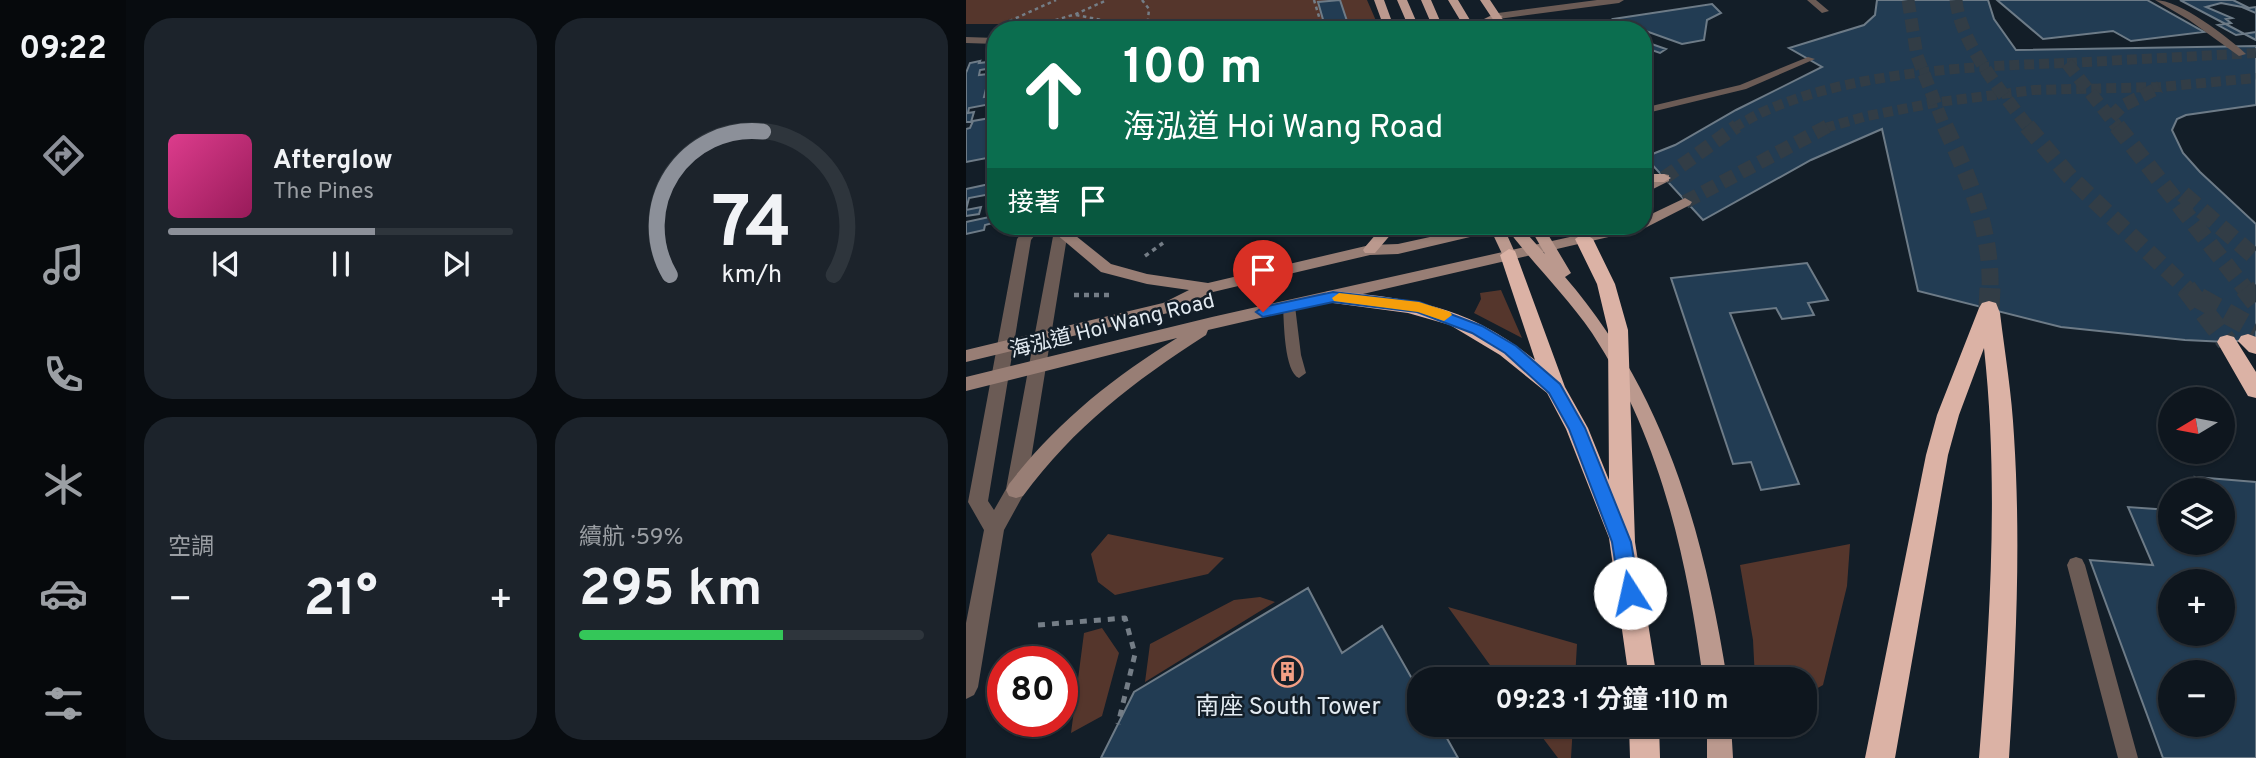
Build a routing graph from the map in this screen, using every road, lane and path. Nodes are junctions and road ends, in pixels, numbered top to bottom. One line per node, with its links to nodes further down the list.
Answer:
1 (1056, 0): 16 (path)
2 (1107, 0): 14 (path)
3 (1142, 0): 19 (path)
4 (1314, 0): 20 (path)
5 (1379, 0): 21 (main road)
6 (1402, 0): 22 (main road)
7 (1426, 0): 23 (main road)
8 (1453, 0): 24 (main road)
9 (1485, 0): 15 (main road)
10 (1619, 0): 15 (street)
11 (1811, 0): 13 (lane)
12 (2159, 0): 29 (lane)
13 (1825, 11)
14 (1076, 14): 17 (path); 18 (path)
15 (1498, 16): 25 (street); 26 (main road)
16 (1009, 21)
17 (1052, 21)
18 (1104, 21)
19 (1148, 21)
20 (1320, 21)
21 (1387, 21)
22 (1411, 21)
23 (1435, 21)
24 (1466, 21)
25 (1488, 21)
26 (1500, 21)
27 (966, 40): 28 (street)
28 (987, 41)
29 (2242, 54)
30 (1811, 59): 31 (lane)
31 (1652, 109)
32 (1652, 178): 33 (main road)
33 (1664, 178): 34 (street)
34 (1652, 185)
35 (1685, 202): 36 (street, 海泓道 Hoi Wang Road)
36 (1652, 219)
37 (1027, 235): 56 (street)
38 (1058, 235): 54 (street)
39 (1067, 235): 49 (street)
40 (1383, 235): 47 (main road)
41 (1456, 235): 47 (street, 海泓道 Hoi Wang Road)
42 (1501, 235): 48 (main road)
43 (1520, 235): 52 (main road)
44 (1541, 235): 52 (main road)
45 (1571, 235): 48 (street, 海泓道 Hoi Wang Road)
46 (1582, 235): 66 (highway)
47 (1370, 250): 49 (street, 海泓道 Hoi Wang Road)
48 (1509, 255): 50 (street, 海泓道 Hoi Wang Road); 62 (highway)
49 (1208, 288): 54 (street, 海泓道 Hoi Wang Road)
50 (1333, 297): 51 (street, 海泓道 Hoi Wang Road); 62 (highway)
51 (1289, 306): 53 (street, 海泓道 Hoi Wang Road); 59 (lane)
52 (1586, 313): 70 (main road)
53 (1212, 323): 58 (street, 海泓道 Hoi Wang Road); 64 (street)
54 (1043, 337): 56 (street, 海泓道 Hoi Wang Road); 58 (street)
55 (2227, 342): 63 (highway)
56 (1002, 348): 57 (street, 海泓道 Hoi Wang Road); 60 (street)
57 (966, 356)
58 (1038, 366): 60 (street, 海泓道 Hoi Wang Road); 64 (street)
59 (1299, 373)
60 (998, 376): 61 (street, 海泓道 Hoi Wang Road); 65 (street)
61 (966, 384)
62 (1555, 388): 66 (highway)
63 (2256, 390)
64 (1016, 490): 65 (street)
65 (995, 529): 71 (street)
66 (1622, 542): 69 (highway)
67 (2076, 565): 79 (lane)
68 (1038, 625): 72 (path)
69 (1641, 667)
70 (1713, 667)
71 (966, 687)
72 (1118, 724)
73 (1644, 737): 75 (highway)
74 (1719, 737): 76 (main road)
75 (1645, 758)
76 (1720, 758)
77 (1880, 758): 78 (highway)
78 (1994, 758)
79 (2128, 758)

